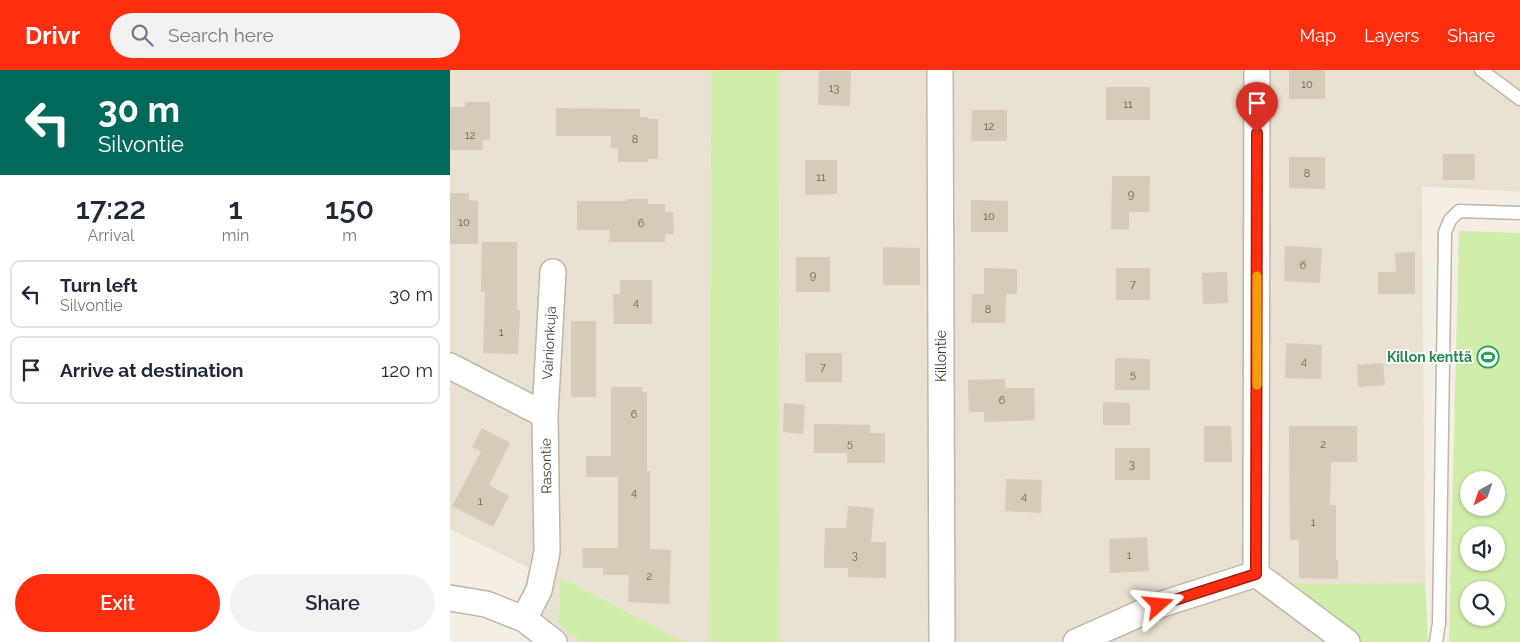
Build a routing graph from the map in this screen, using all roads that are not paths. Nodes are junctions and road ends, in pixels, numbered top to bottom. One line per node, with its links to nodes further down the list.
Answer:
1 (940, 70): 13 (street, Killontie)
2 (1257, 70): 9 (street)
3 (1481, 70): 4 (lane)
4 (1520, 99)
5 (1520, 213): 16 (lane)
6 (553, 272): 8 (street, Vainionkuja)
7 (450, 366): 8 (street)
8 (545, 415): 11 (street, Rasontie)
9 (1256, 574): 14 (street); 15 (street)
10 (450, 598): 11 (street)
11 (524, 619): 12 (street)
12 (554, 642)
13 (942, 642)
14 (1076, 642)
15 (1347, 642)
16 (1436, 642)

